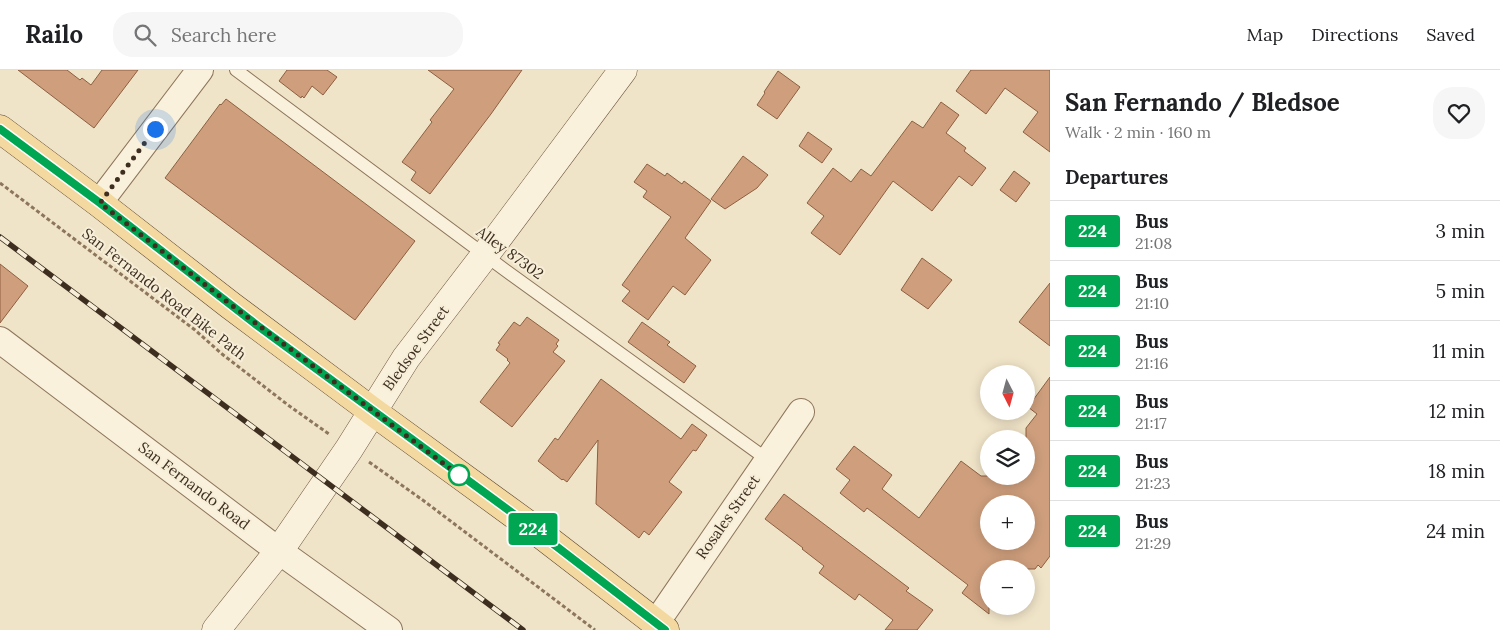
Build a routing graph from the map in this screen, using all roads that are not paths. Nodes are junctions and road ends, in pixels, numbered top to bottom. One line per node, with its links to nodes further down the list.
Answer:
1 (200, 70): 5 (street)
2 (236, 70): 6 (lane, Alley 87302)
3 (623, 70): 6 (street, Bledsoe Street)
4 (0, 129): 5 (main road)
5 (100, 203): 8 (main road)
6 (485, 255): 8 (street, Bledsoe Street); 10 (lane, Alley 87302)
7 (0, 340): 11 (street, San Fernando Road)
8 (372, 411): 11 (street, Bledsoe Street); 12 (main road)
9 (801, 412): 10 (street, Rosales Street)
10 (768, 460): 12 (street, Rosales Street)
11 (280, 551): 13 (street, Bledsoe Street); 14 (street, San Fernando Road)
12 (660, 626)
13 (216, 630)
14 (388, 630)

